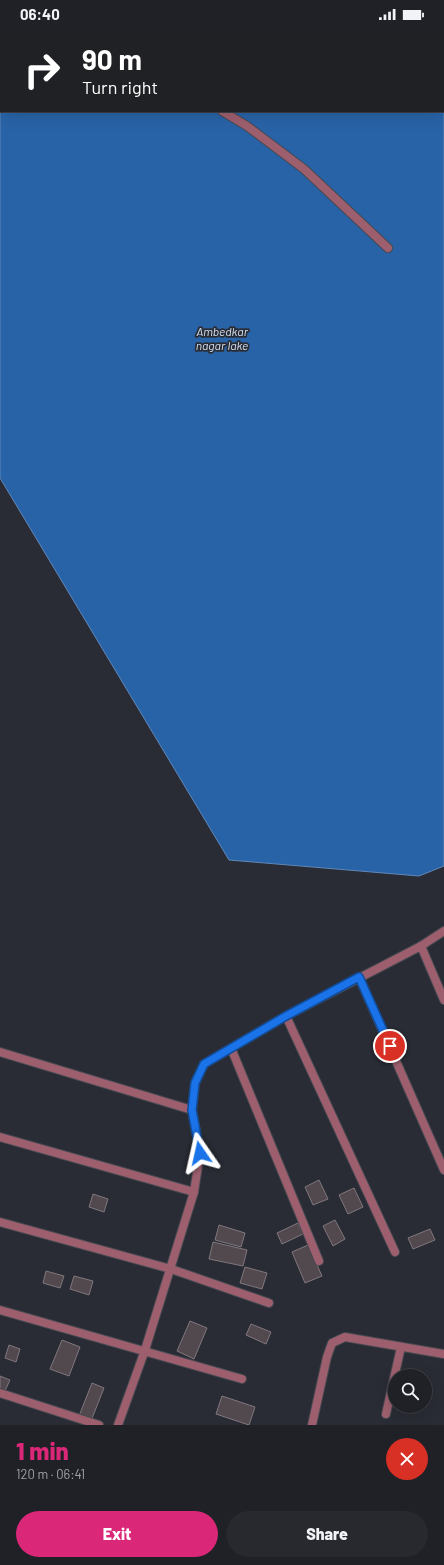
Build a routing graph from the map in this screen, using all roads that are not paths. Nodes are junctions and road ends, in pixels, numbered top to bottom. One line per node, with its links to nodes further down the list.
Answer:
1 (224, 112): 2 (street)
2 (388, 248)
3 (444, 931): 4 (street)
4 (421, 946): 5 (street); 6 (street)
5 (359, 977): 7 (street); 12 (street)
6 (444, 1000)
7 (286, 1016): 8 (street); 15 (street)
8 (231, 1048): 10 (street); 16 (street)
9 (0, 1052): 10 (street)
10 (192, 1110): 13 (street)
11 (0, 1137): 13 (street)
12 (444, 1170)
13 (194, 1192): 17 (street)
14 (0, 1222): 17 (street)
15 (395, 1252)
16 (319, 1261)
17 (171, 1269): 18 (street); 21 (street)
18 (269, 1303)
19 (0, 1310): 21 (street)
20 (401, 1347): 22 (street); 25 (street); 28 (street)
21 (145, 1350): 23 (street); 27 (street)
22 (444, 1354)
23 (242, 1379)
24 (0, 1393): 26 (street)
25 (386, 1414)
26 (99, 1425)
27 (118, 1425)
28 (312, 1425)

